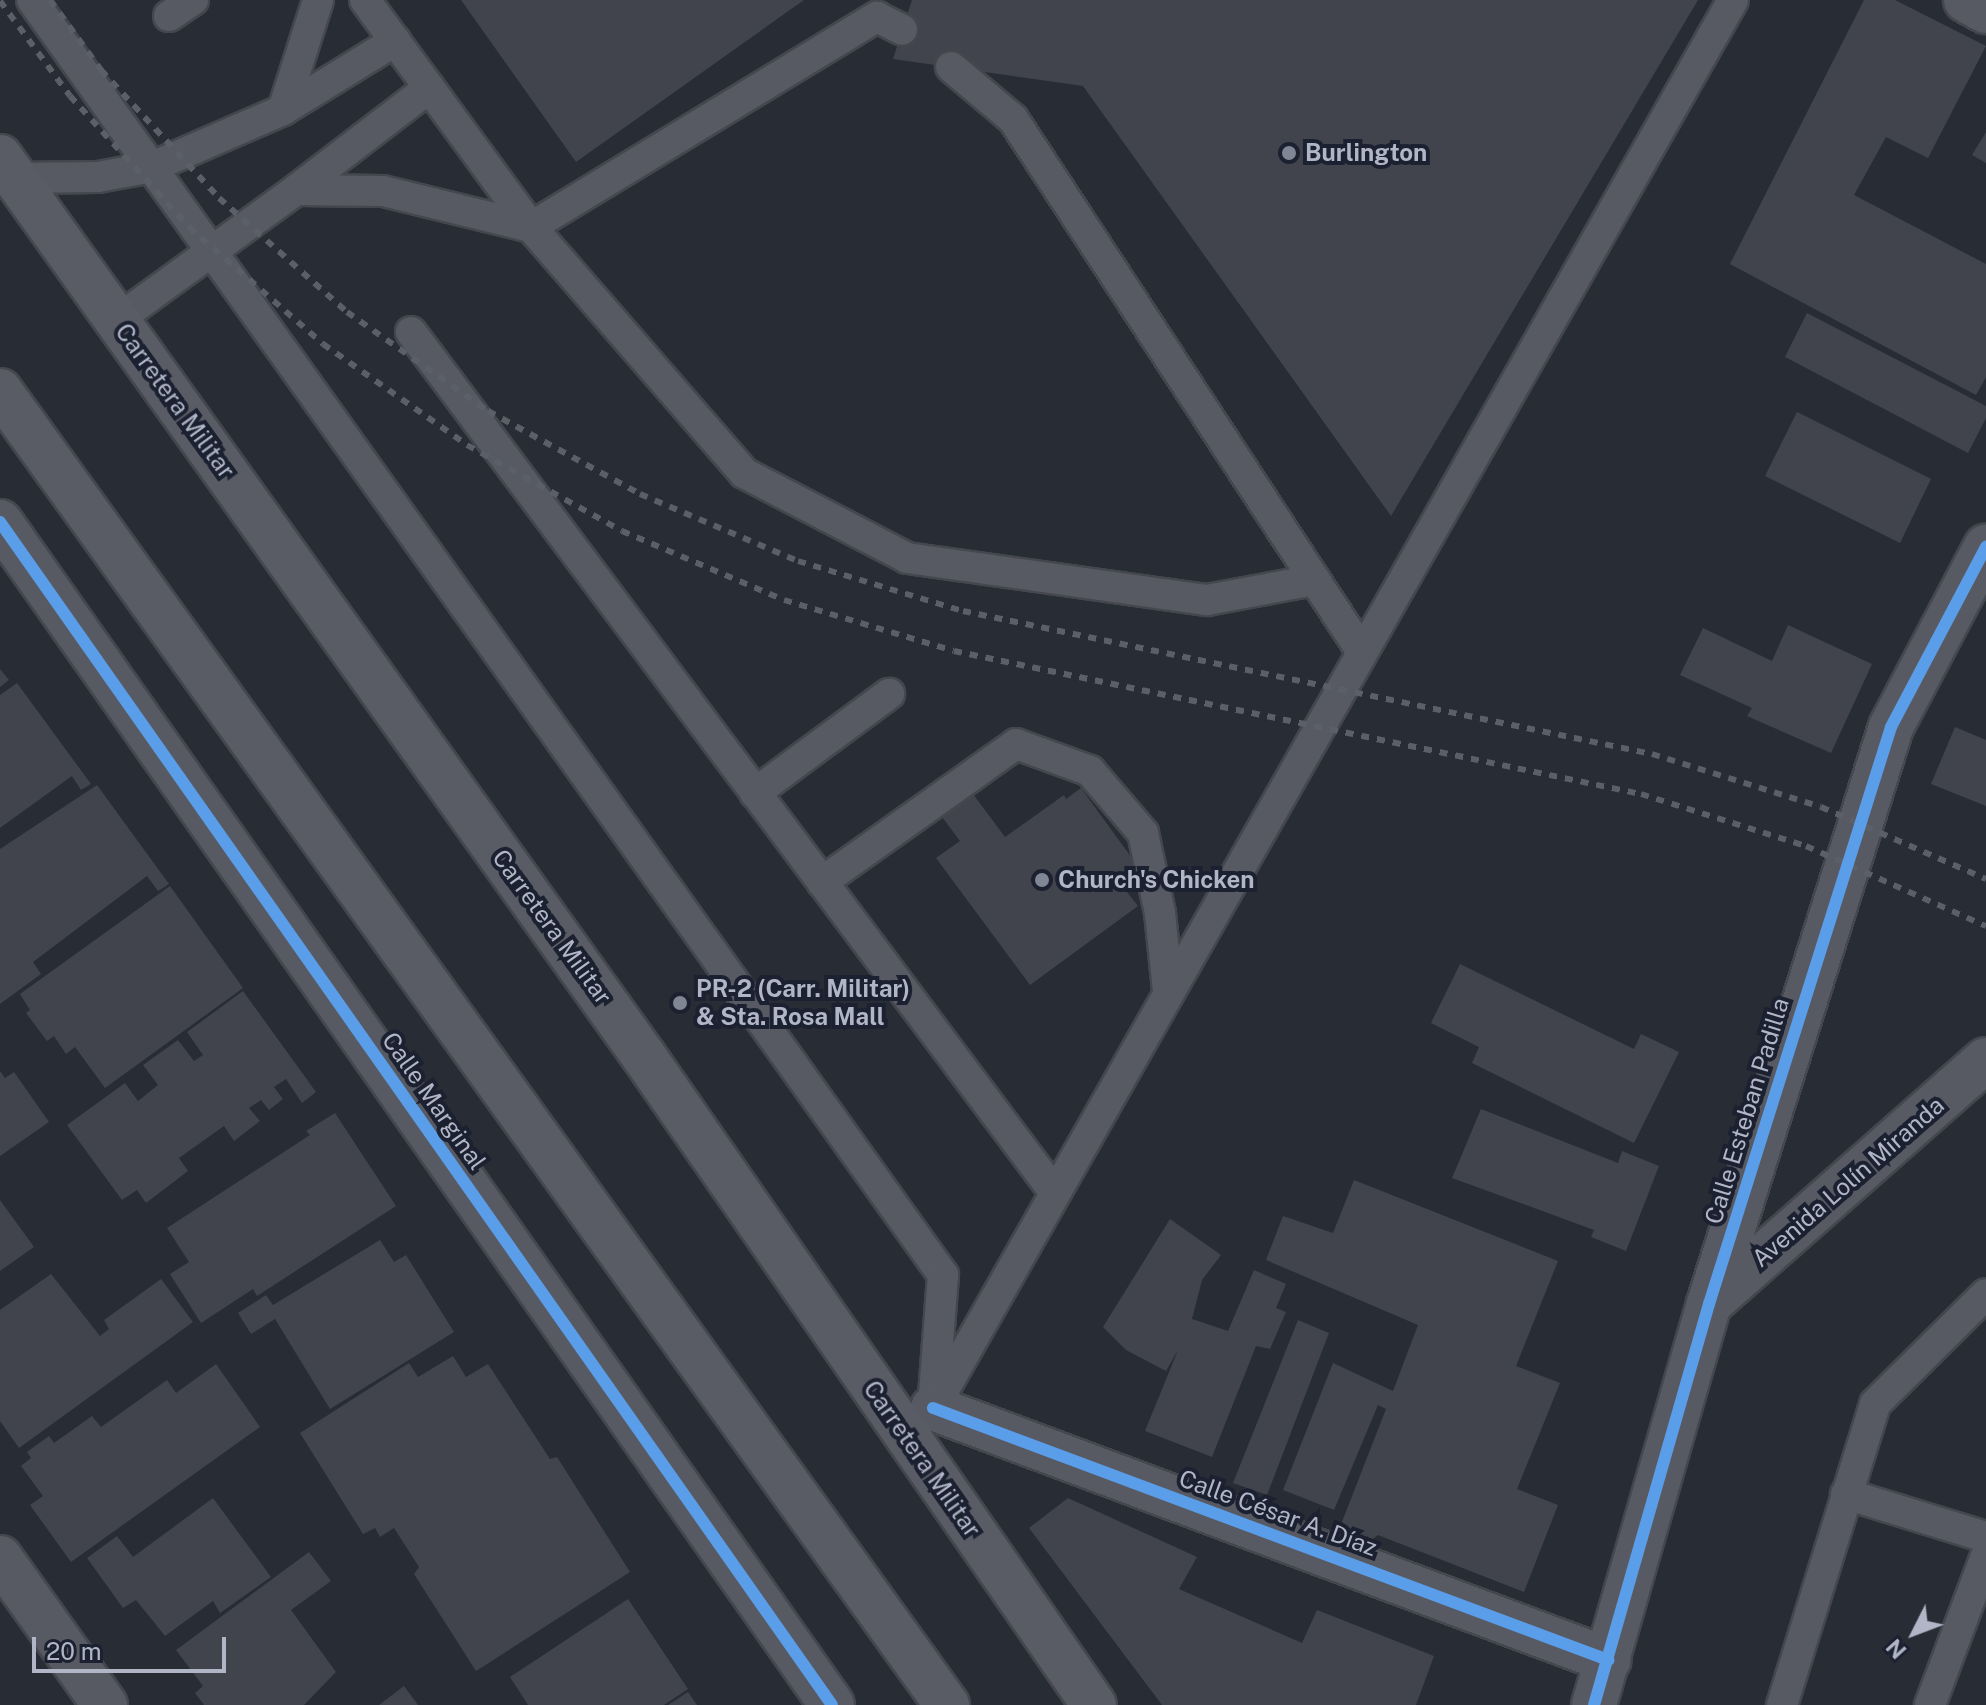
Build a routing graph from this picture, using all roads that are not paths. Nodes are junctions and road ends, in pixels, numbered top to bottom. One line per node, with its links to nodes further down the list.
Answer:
1 (32, 0): 13 (lane)
2 (318, 0): 11 (lane)
3 (365, 0): 8 (lane)
4 (1733, 0): 23 (lane)
5 (1966, 0): 6 (street)
6 (1986, 11)
7 (902, 30): 15 (lane)
8 (395, 41): 10 (lane); 11 (lane)
9 (951, 67): 22 (lane)
10 (429, 88): 14 (lane); 15 (lane)
11 (283, 110): 13 (lane)
12 (7, 167): 13 (lane); 17 (main road, Carretera Militar)
13 (152, 167): 16 (lane)
14 (296, 190): 15 (lane); 16 (lane)
15 (531, 227): 22 (lane)
16 (212, 251): 17 (lane); 32 (lane)
17 (117, 320): 32 (main road, Carretera Militar)
18 (411, 332): 25 (lane)
19 (0, 391): 40 (main road)
20 (0, 522): 39 (street, Calle Marginal)
21 (1986, 547): 31 (street, Calle Esteban Padilla)
22 (1314, 580): 23 (lane)
23 (1362, 652): 27 (lane)
24 (889, 694): 25 (lane)
25 (755, 793): 26 (lane)
26 (822, 882): 27 (lane); 29 (lane)
27 (1168, 990): 29 (lane)
28 (1986, 1060): 31 (street, Avenida Lolín Miranda)
29 (1055, 1193): 32 (lane)
30 (1986, 1294): 33 (lane)
31 (1709, 1304): 37 (street, Calle Esteban Padilla)
32 (917, 1419): 37 (street, Calle César A. Díaz); 41 (main road, Carretera Militar)
33 (1846, 1494): 34 (lane); 43 (lane)
34 (1986, 1537)
35 (1986, 1556): 44 (lane)
36 (0, 1558): 38 (street)
37 (1608, 1660): 42 (street, Calle Esteban Padilla)
38 (105, 1705)
39 (832, 1705)
40 (947, 1705)
41 (1094, 1705)
42 (1594, 1705)
43 (1782, 1705)
44 (1930, 1705)

